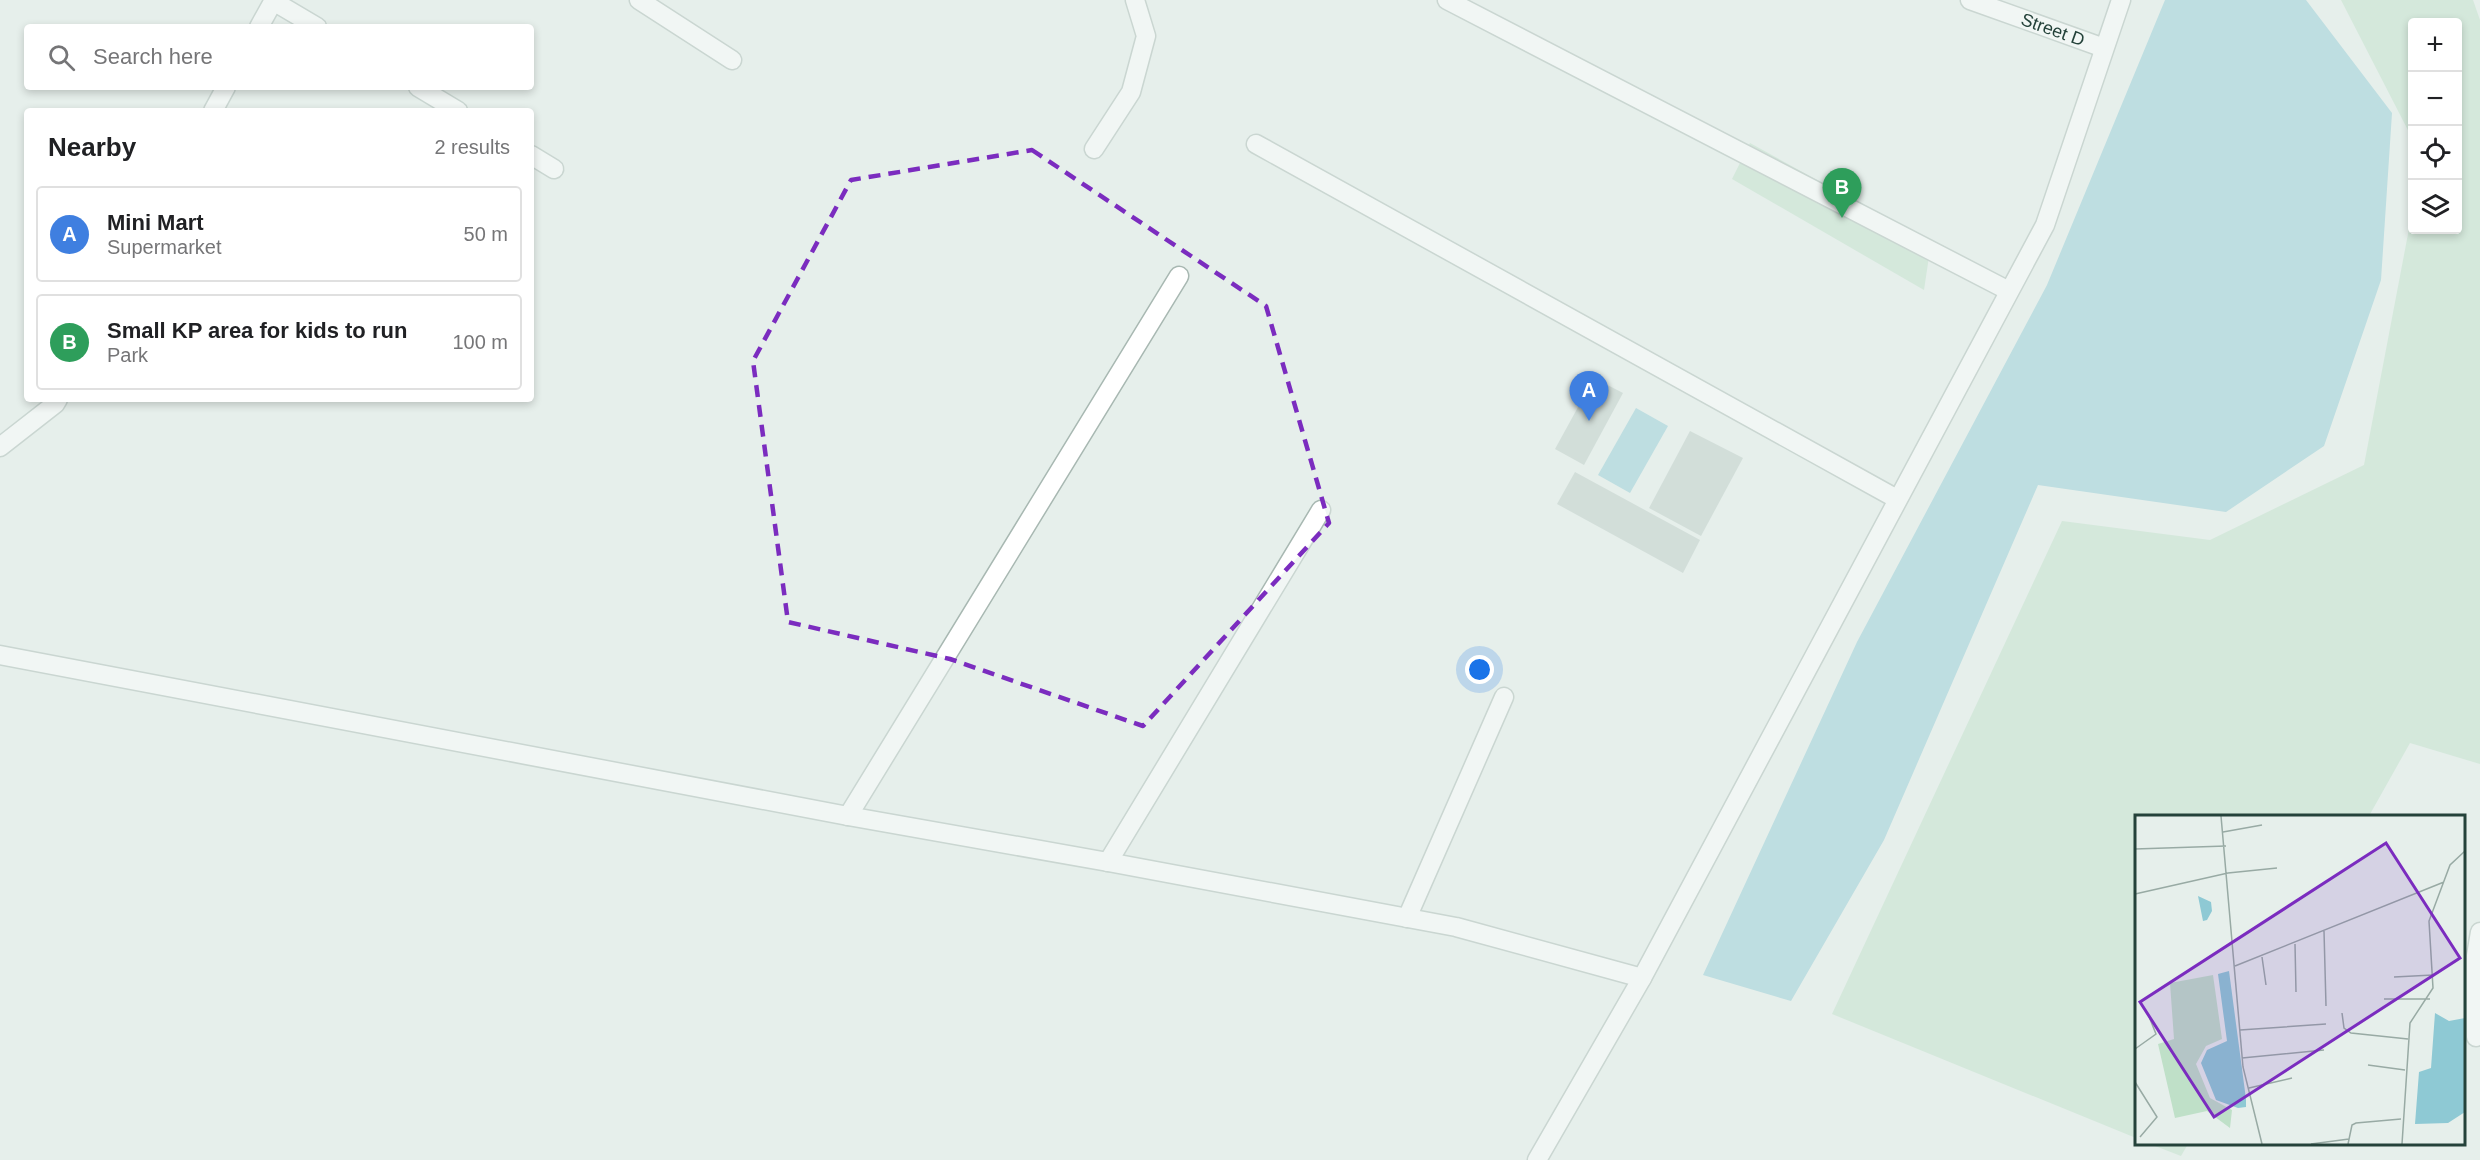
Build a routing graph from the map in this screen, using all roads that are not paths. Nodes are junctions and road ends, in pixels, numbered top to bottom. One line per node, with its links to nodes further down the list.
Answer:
1 (274, 0): 7 (street); 8 (street)
2 (639, 0): 10 (street)
3 (1135, 0): 16 (street)
4 (1447, 0): 20 (street)
5 (1970, 0): 9 (street, Street D)
6 (2121, 0): 9 (street)
7 (261, 24)
8 (313, 24)
9 (2104, 48): 20 (street)
10 (732, 60)
11 (224, 90): 13 (street)
12 (423, 90): 14 (street)
13 (215, 108)
14 (453, 108)
15 (1256, 144): 23 (street)
16 (1094, 149)
17 (534, 157): 18 (street)
18 (554, 169)
19 (1179, 276): 27 (street)
20 (2009, 291): 23 (street)
21 (56, 402): 22 (street)
22 (0, 447)
23 (1898, 499): 31 (street)
24 (1321, 510): 28 (street)
25 (0, 655): 27 (street)
26 (1504, 697): 29 (street)
27 (848, 816): 28 (street)
28 (1108, 862): 29 (street)
29 (1407, 918): 31 (street)
30 (2480, 932): 32 (street)
31 (1642, 978): 33 (street)
32 (2476, 1037)
33 (1537, 1160)

